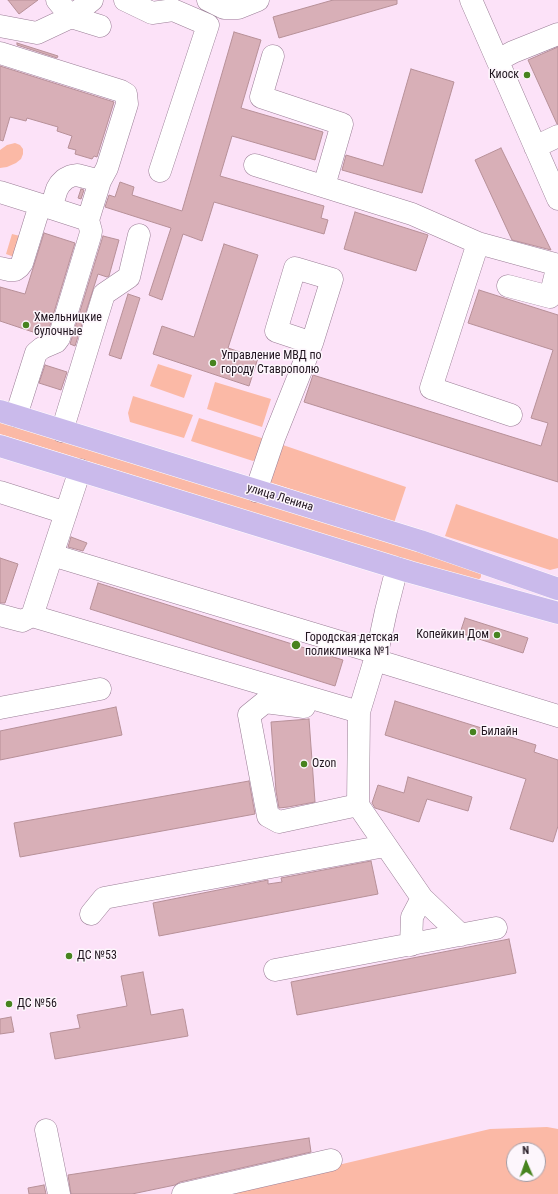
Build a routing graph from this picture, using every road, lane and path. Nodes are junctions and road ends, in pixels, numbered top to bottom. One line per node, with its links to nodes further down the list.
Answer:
1 (57, 0): 7 (street)
2 (92, 0): 7 (street)
3 (125, 0): 17 (street)
4 (208, 0): 5 (street)
5 (256, 0)
6 (472, 0): 13 (street)
7 (71, 17): 8 (street); 9 (street)
8 (0, 26)
9 (100, 26)
10 (558, 34): 13 (street)
11 (7, 52): 18 (street)
12 (273, 56): 19 (street)
13 (498, 60): 15 (street)
14 (558, 136): 15 (street)
15 (535, 147): 21 (street)
16 (255, 165): 19 (street)
17 (160, 172)
18 (100, 181): 22 (street); 23 (street)
19 (324, 186): 25 (street)
20 (0, 192): 22 (street)
21 (558, 199)
22 (46, 207): 23 (street); 27 (street)
23 (88, 220): 30 (street)
24 (140, 235): 32 (street)
25 (478, 243): 26 (street); 31 (street)
26 (558, 265): 28 (street)
27 (1, 270)
28 (508, 286)
29 (312, 343): 35 (street)
30 (8, 414): 32 (main road, улица Ленина)
31 (511, 415)
32 (62, 431): 35 (main road, улица Ленина)
33 (0, 446): 34 (main road)
34 (80, 470): 37 (street); 39 (main road)
35 (256, 491): 40 (main road, улица Ленина)
36 (0, 492): 37 (street)
37 (66, 513): 38 (street)
38 (52, 555): 43 (street); 44 (street)
39 (398, 568): 41 (main road); 44 (street)
40 (558, 589)
41 (558, 613)
42 (0, 615): 43 (street)
43 (32, 616): 47 (street)
44 (376, 657): 47 (street); 48 (street)
45 (100, 689): 46 (street)
46 (0, 708)
47 (359, 712): 49 (street); 49 (street)
48 (558, 716)
49 (358, 805): 50 (street)
50 (385, 846): 51 (street); 52 (street)
51 (422, 898): 54 (street); 55 (street)
52 (91, 914)
53 (496, 928): 54 (street)
54 (461, 935): 55 (street)
55 (411, 945): 56 (street)
56 (275, 970)
57 (46, 1130): 59 (street)
58 (331, 1160): 60 (street)
59 (58, 1194)
60 (183, 1194)

